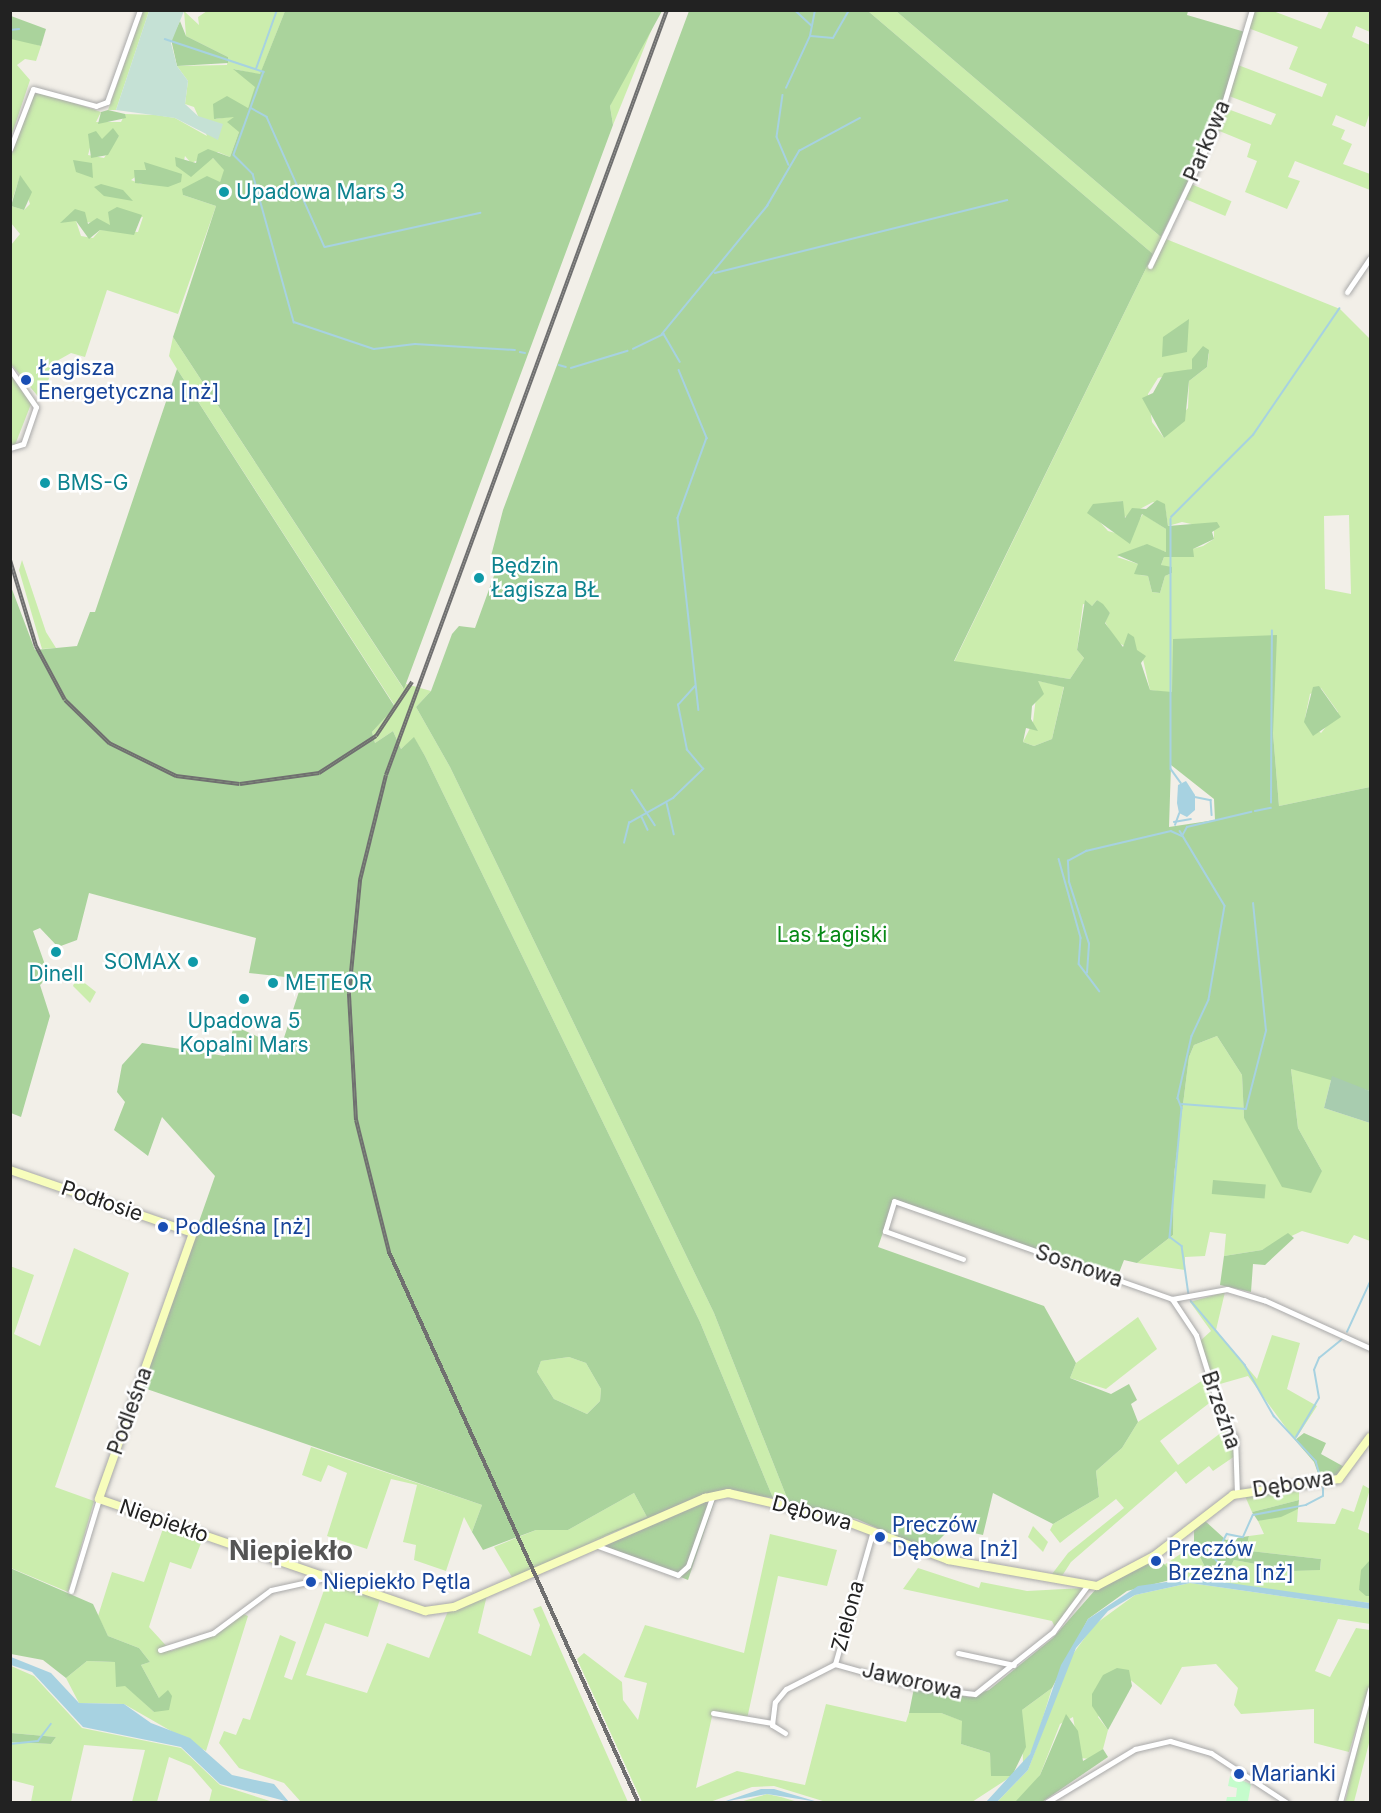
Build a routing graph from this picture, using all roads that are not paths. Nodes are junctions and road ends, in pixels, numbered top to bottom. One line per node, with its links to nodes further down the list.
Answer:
1 (140, 10): 3 (street)
2 (1252, 10): 5 (street, Parkowa)
3 (10, 149)
4 (1371, 258): 6 (street)
5 (1150, 266)
6 (1347, 292)
7 (10, 369): 8 (street)
8 (10, 448)
9 (10, 1170): 10 (street, Podłosie)
10 (193, 1233): 17 (street, Podleśna)
11 (963, 1259): 12 (street, Sosnowa)
12 (1172, 1299): 13 (street, Sosnowa); 15 (street, Brzeźna)
13 (1371, 1348)
14 (1371, 1437): 15 (street, Dębowa)
15 (1237, 1493): 21 (street, Dębowa)
16 (713, 1495): 18 (street, Dębowa); 19 (street, Dębowa); 19 (street)
17 (99, 1499): 20 (street, Niepiekło); 23 (street, Podleśna)
18 (874, 1530): 21 (street, Dębowa); 26 (street, Zielona)
19 (595, 1545): 22 (street, Dębowa)
20 (327, 1577): 22 (street, Niepiekło); 24 (street)
21 (1088, 1586): 27 (street, Jaworowa)
22 (500, 1587)
23 (71, 1591)
24 (160, 1650)
25 (958, 1653): 27 (street)
26 (835, 1664): 27 (street, Jaworowa); 30 (street, Zielona)
27 (1014, 1665)
28 (1371, 1689): 34 (street)
29 (713, 1713): 30 (street)
30 (772, 1723): 31 (street)
31 (785, 1733)
32 (1047, 1803): 33 (street)
33 (1286, 1803)
34 (1340, 1803)

